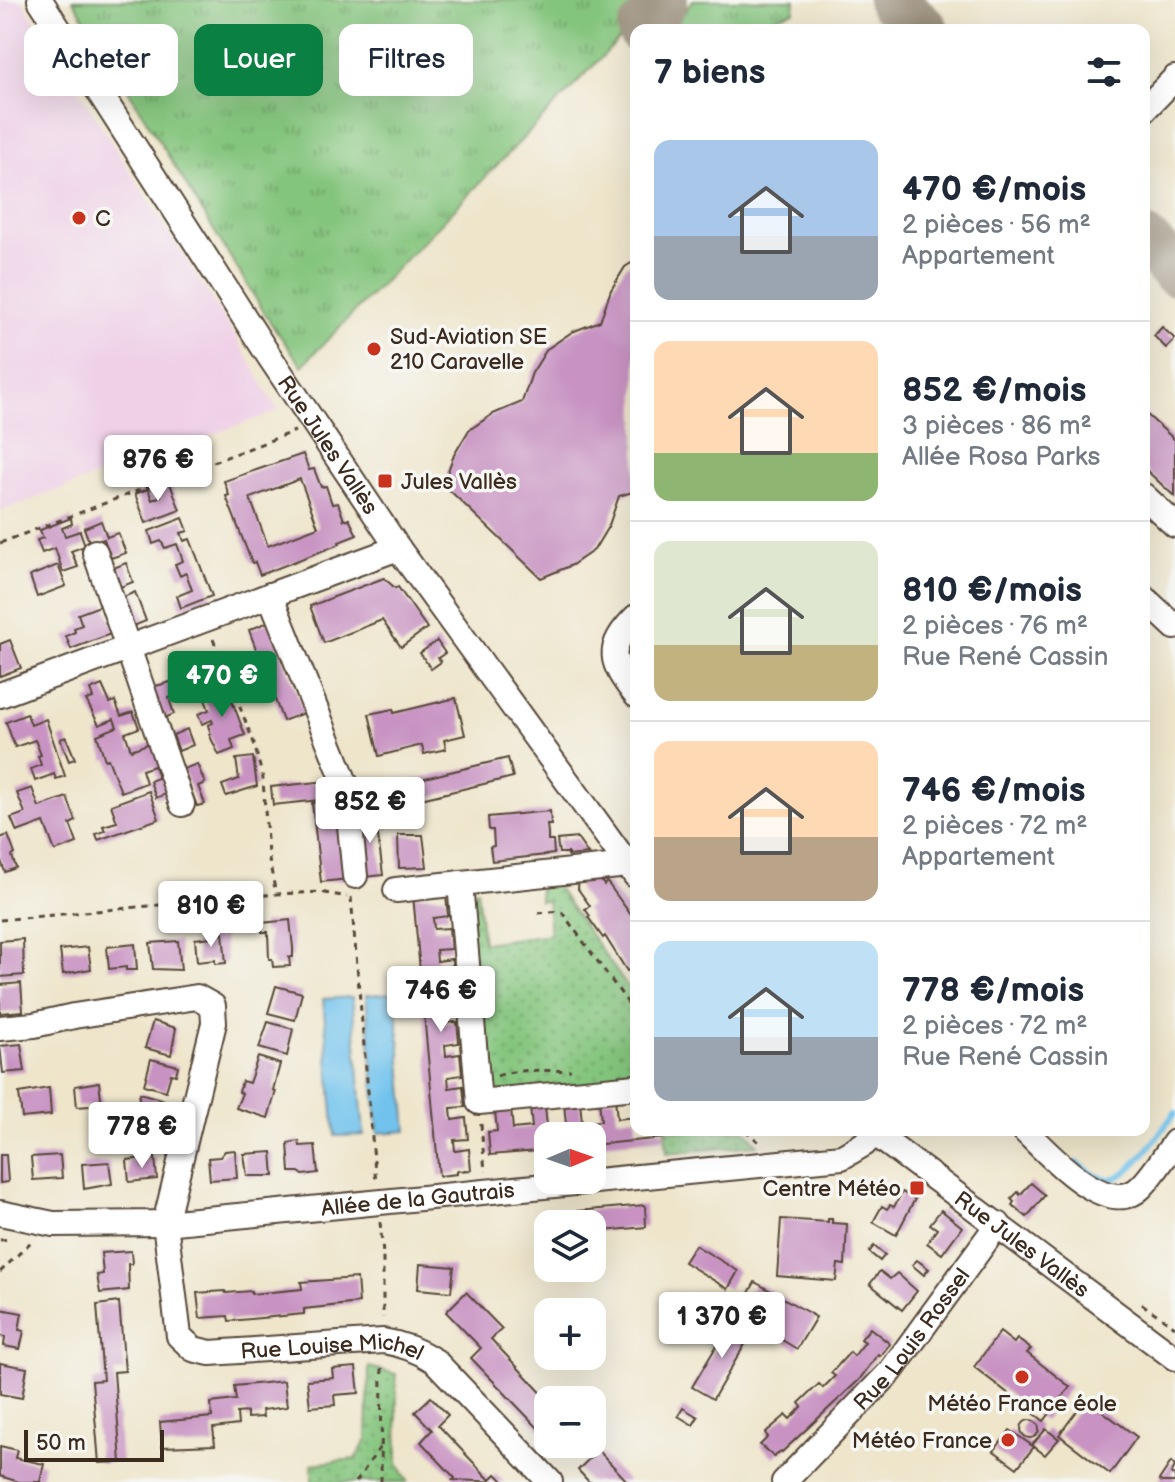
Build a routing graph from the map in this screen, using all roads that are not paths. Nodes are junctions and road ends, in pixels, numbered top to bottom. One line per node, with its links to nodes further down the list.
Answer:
1 (40, 0): 6 (street, Rue Jules Vallès)
2 (1175, 78): 3 (street)
3 (1150, 104)
4 (1150, 502): 5 (street)
5 (1175, 525)
6 (398, 548): 8 (street); 16 (street, Rue Jules Vallès)
7 (95, 552): 12 (street)
8 (270, 595): 12 (street); 19 (street)
9 (1150, 604): 11 (street)
10 (630, 623): 13 (street)
11 (1175, 627)
12 (129, 647): 14 (street); 15 (street)
13 (630, 687)
14 (0, 695)
15 (182, 804)
16 (630, 867)
17 (630, 870): 18 (street)
18 (460, 883): 20 (street); 22 (street)
19 (352, 887)
20 (396, 890)
21 (0, 1028): 28 (street)
22 (630, 1087)
23 (869, 1136): 28 (street, Allée de la Gautrais)
24 (877, 1136): 29 (street, Rue Jules Vallès)
25 (1030, 1136): 26 (street)
26 (1175, 1142)
27 (0, 1213): 28 (street, Allée de la Gautrais)
28 (165, 1223): 31 (street, Rue Louise Michel)
29 (998, 1224): 30 (street, Rue Jules Vallès); 32 (street, Rue Louis Rossel)
30 (1175, 1358)
31 (550, 1482)
32 (784, 1482)

